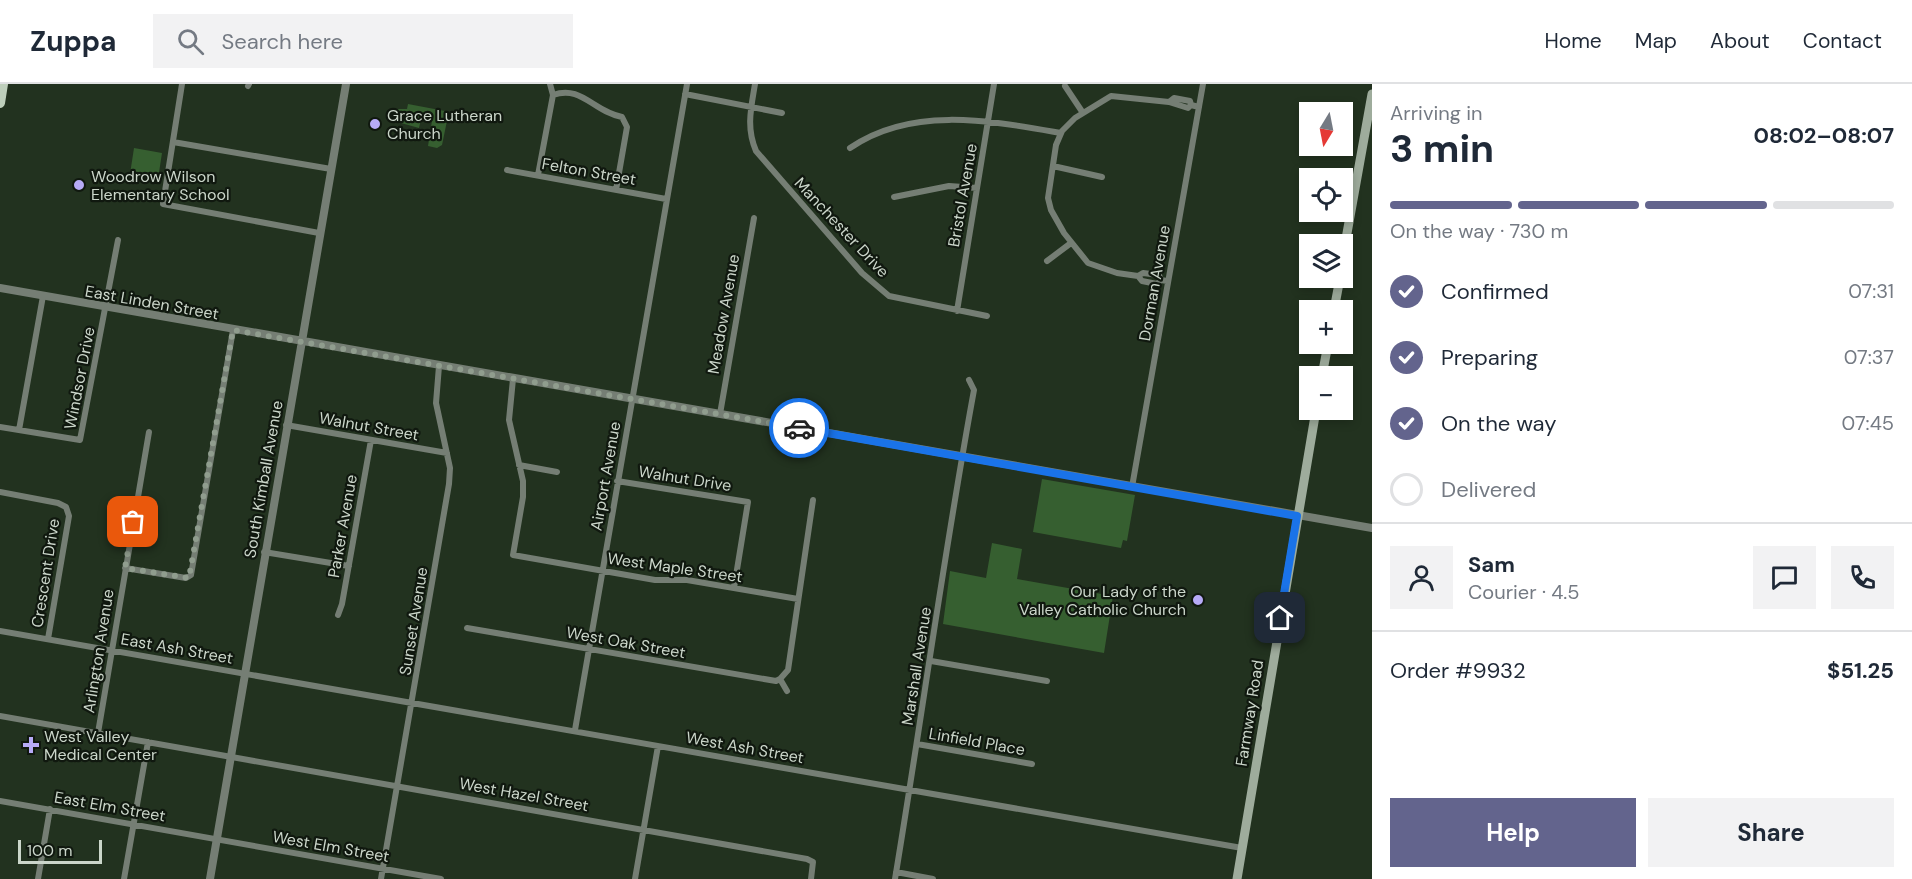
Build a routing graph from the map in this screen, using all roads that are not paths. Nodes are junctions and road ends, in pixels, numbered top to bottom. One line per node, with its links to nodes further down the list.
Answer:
1 (3, 84): 14 (main road)
2 (182, 84): 21 (street)
3 (346, 84): 24 (street, South Kimball Avenue)
4 (550, 84): 13 (street)
5 (687, 84): 11 (street, Airport Avenue)
6 (754, 84): 16 (street, Manchester Drive)
7 (994, 84): 19 (street, Bristol Avenue)
8 (1203, 84): 15 (street, Dorman Avenue)
9 (1065, 86): 18 (street)
10 (568, 88): 13 (street); 29 (street)
11 (685, 93): 16 (street); 31 (street, Airport Avenue)
12 (1372, 94): 34 (main road)
13 (553, 95): 26 (street)
14 (0, 103)
15 (1199, 107): 18 (street); 38 (street, Dorman Avenue)
16 (751, 108): 17 (street); 42 (street, Manchester Drive)
17 (782, 113)
18 (1083, 113): 20 (street)
19 (988, 121): 20 (street); 22 (street); 28 (street, Bristol Avenue)
20 (1061, 133): 23 (street)
21 (173, 142): 24 (street); 33 (street)
22 (850, 148)
23 (1053, 166): 27 (street); 36 (street)
24 (331, 169): 33 (street, South Kimball Avenue)
25 (507, 170): 26 (street, Felton Street)
26 (538, 176): 29 (street, Felton Street)
27 (1102, 177)
28 (977, 188): 30 (street); 42 (street, Bristol Avenue)
29 (616, 190): 31 (street, Felton Street)
30 (894, 197)
31 (666, 199): 49 (street, Airport Avenue)
32 (754, 218): 50 (street, Meadow Avenue)
33 (319, 232): 45 (street, South Kimball Avenue)
34 (1347, 234)
35 (118, 240): 41 (street, Windsor Drive)
36 (1071, 243): 37 (street); 38 (street)
37 (1047, 261)
38 (1164, 280): 62 (street, Dorman Avenue)
39 (0, 288): 40 (street, East Linden Street)
40 (43, 296): 41 (street, East Linden Street); 54 (street)
41 (106, 307): 44 (street, East Linden Street); 54 (street, Windsor Drive)
42 (957, 311): 43 (street, Manchester Drive)
43 (987, 316)
44 (233, 330): 45 (street, East Linden Street); 69 (street)
45 (300, 342): 46 (street, East Linden Street); 52 (street, South Kimball Avenue)
46 (439, 366): 47 (street, East Linden Street); 57 (street, Sunset Avenue)
47 (513, 379): 49 (street, East Linden Street); 59 (street)
48 (969, 380): 58 (street, Marshall Avenue)
49 (631, 399): 50 (street, East Linden Street); 61 (street, Airport Avenue)
50 (720, 414): 58 (street, East Linden Street)
51 (1314, 420): 65 (main road, Farmway Road)
52 (286, 425): 56 (street, Walnut Street); 67 (street, South Kimball Avenue)
53 (0, 427): 54 (street, Windsor Drive)
54 (19, 430)
55 (149, 432): 69 (street, Arlington Avenue)
56 (371, 440): 57 (street, Walnut Street); 68 (street, Parker Avenue)
57 (447, 453): 84 (street, Sunset Avenue)
58 (962, 457): 62 (street, East Linden Street); 79 (street, Marshall Avenue)
59 (519, 465): 60 (street); 70 (street, West Maple Street)
60 (557, 472)
61 (617, 481): 70 (street, Airport Avenue); 71 (street, Walnut Drive)
62 (1132, 487): 65 (street, East Linden Street)
63 (0, 492): 76 (street, Crescent Drive)
64 (813, 500): 72 (street)
65 (1297, 516): 66 (street, East Linden Street); 100 (main road, Farmway Road)
66 (1372, 528)
67 (264, 552): 68 (street); 80 (street, South Kimball Avenue)
68 (349, 566): 73 (street, Parker Avenue)
69 (125, 568): 78 (street, Arlington Avenue)
70 (602, 570): 71 (street, West Maple Street); 77 (street, Airport Avenue)
71 (734, 588): 72 (street, West Maple Street)
72 (798, 599): 81 (street)
73 (338, 615)
74 (467, 628): 77 (street, West Oak Street)
75 (0, 631): 76 (street, East Ash Street)
76 (48, 639): 78 (street, East Ash Street)
77 (589, 649): 81 (street, West Oak Street); 86 (street, Airport Avenue)
78 (112, 650): 80 (street, East Ash Street); 87 (street, Arlington Avenue)
79 (932, 661): 82 (street); 89 (street, Marshall Avenue)
80 (243, 673): 84 (street, West Ash Street); 91 (street, South Kimball Avenue)
81 (780, 680): 83 (street)
82 (1047, 681)
83 (787, 691)
84 (412, 703): 86 (street, West Ash Street); 93 (street, Sunset Avenue)
85 (0, 716): 87 (street, West Hazel Street)
86 (575, 730): 90 (street, West Ash Street)
87 (98, 733): 88 (street, West Hazel Street)
88 (148, 742): 91 (street, West Hazel Street); 97 (street)
89 (917, 744): 92 (street, Linfield Place); 94 (street, Marshall Avenue)
90 (658, 746): 94 (street, West Ash Street); 98 (street)
91 (230, 756): 93 (street, West Hazel Street); 99 (street, South Kimball Avenue)
92 (1032, 764)
93 (397, 786): 98 (street, West Hazel Street); 101 (street, Sunset Avenue)
94 (910, 789): 100 (street, West Ash Street); 102 (street, Marshall Avenue)
95 (0, 801): 96 (street, East Elm Street)
96 (50, 809): 97 (street, East Elm Street); 103 (street)
97 (134, 824): 99 (street, East Elm Street); 104 (street)
98 (644, 829): 108 (street); 109 (street, West Hazel Street)
99 (216, 839): 101 (street, West Elm Street); 105 (street, South Kimball Avenue)
100 (1242, 848): 111 (main road, Farmway Road)
101 (382, 868): 106 (street, Sunset Avenue); 107 (street, West Elm Street)
102 (896, 876): 110 (street)
103 (39, 879)
104 (124, 879)
105 (210, 879)
106 (381, 879)
107 (441, 879)
108 (634, 879)
109 (811, 879)
110 (933, 879)
111 (1237, 879)

